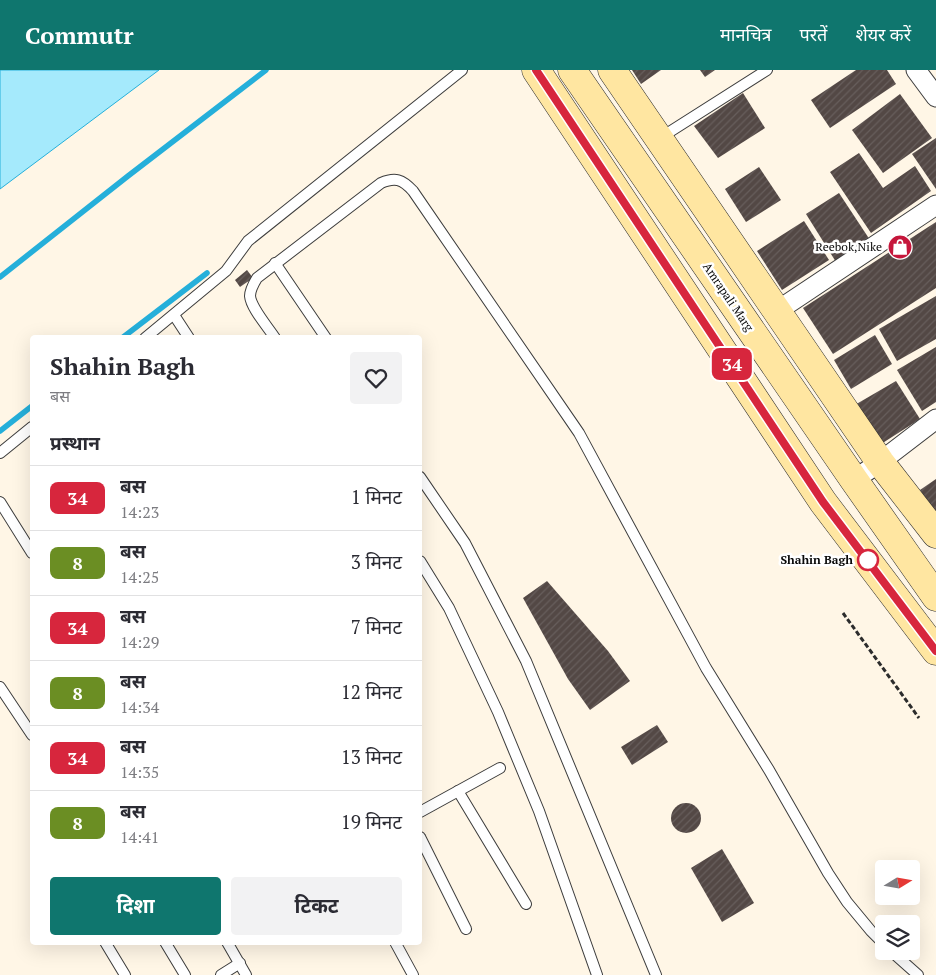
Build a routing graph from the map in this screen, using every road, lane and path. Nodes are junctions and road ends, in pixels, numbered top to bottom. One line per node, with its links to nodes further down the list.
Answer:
1 (462, 70): 12 (lane)
2 (536, 70): 31 (main road)
3 (572, 70): 22 (main road, Amrapali Marg)
4 (612, 70): 8 (main road)
5 (767, 70): 8 (lane)
6 (916, 70): 7 (street)
7 (936, 96)
8 (660, 139): 11 (main road)
9 (936, 205): 11 (street)
10 (275, 263): 15 (lane); 16 (lane); 41 (lane)
11 (777, 311): 20 (main road)
12 (174, 315): 13 (lane); 14 (lane)
13 (149, 335)
14 (187, 335)
15 (273, 335)
16 (324, 335)
17 (936, 419): 20 (street)
18 (30, 429): 19 (lane)
19 (0, 453)
20 (880, 462): 22 (street); 23 (main road)
21 (422, 480): 54 (lane)
22 (854, 480): 25 (main road, Amrapali Marg)
23 (901, 488): 25 (main road); 26 (main road)
24 (0, 502): 27 (lane)
25 (873, 508): 29 (main road, Amrapali Marg)
26 (936, 533)
27 (30, 550)
28 (422, 564): 53 (lane)
29 (936, 597)
30 (843, 613): 33 (path)
31 (936, 651)
32 (0, 687): 34 (lane)
33 (919, 718)
34 (30, 732)
35 (500, 768): 36 (lane)
36 (458, 791): 37 (lane); 39 (lane)
37 (422, 811)
38 (422, 841): 40 (lane)
39 (526, 904)
40 (466, 929)
41 (875, 935)
42 (107, 945): 48 (lane)
43 (167, 945): 49 (lane)
44 (229, 945): 47 (lane)
45 (397, 945): 52 (lane)
46 (902, 960): 55 (lane)
47 (240, 964): 50 (lane); 51 (lane)
48 (125, 975)
49 (185, 975)
50 (221, 975)
51 (246, 975)
52 (413, 975)
53 (597, 975)
54 (656, 975)
55 (918, 975)

